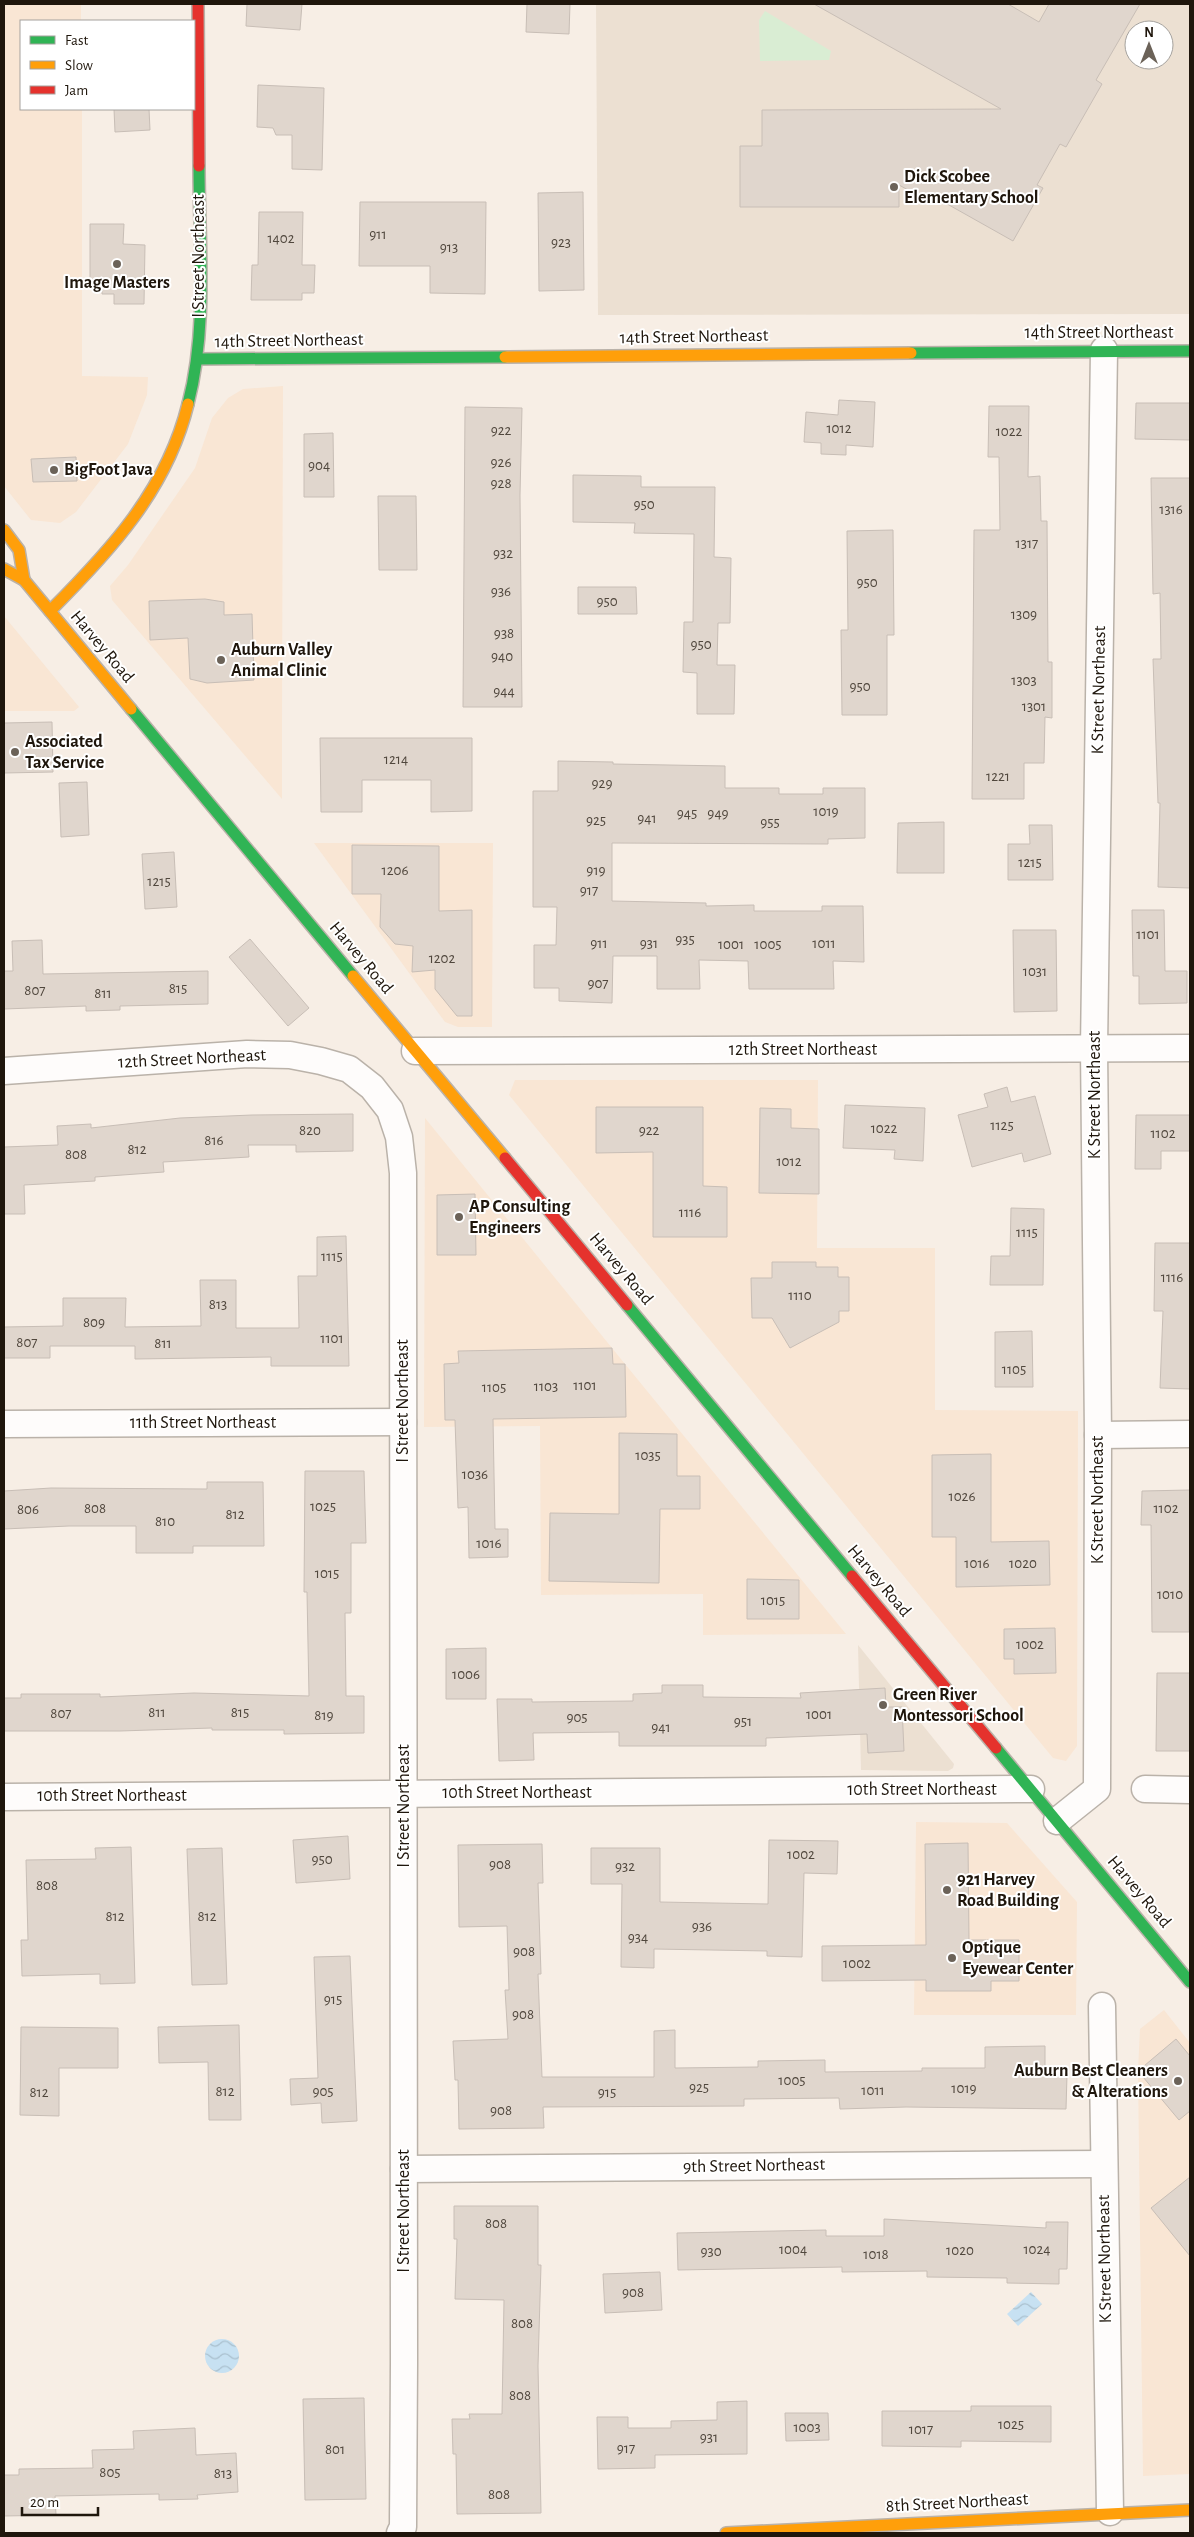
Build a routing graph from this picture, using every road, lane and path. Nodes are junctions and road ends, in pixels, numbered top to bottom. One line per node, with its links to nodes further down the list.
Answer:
1 (198, 4): 4 (street, I Street Northeast)
2 (1104, 350): 3 (street, 14th Street Northeast); 4 (street, 14th Street Northeast); 9 (street, K Street Northeast)
3 (1190, 351)
4 (198, 360): 8 (street, I Street Northeast)
5 (4, 530): 7 (street, Harvey Road)
6 (4, 569): 7 (street, Harvey Road)
7 (24, 580): 8 (street, Harvey Road)
8 (50, 612): 11 (street, Harvey Road)
9 (1094, 1048): 10 (street, 12th Street Northeast); 11 (street, 12th Street Northeast); 17 (street, K Street Northeast)
10 (1190, 1048)
11 (415, 1052): 18 (street, Harvey Road)
12 (4, 1070): 13 (street, 12th Street Northeast)
13 (372, 1087): 14 (street, I Street Northeast)
14 (403, 1422): 15 (street, 11th Street Northeast); 21 (street, I Street Northeast)
15 (4, 1424)
16 (1190, 1434): 17 (street)
17 (1098, 1435): 23 (street, K Street Northeast)
18 (1031, 1789): 21 (street, 10th Street Northeast); 23 (street, Harvey Road)
19 (1145, 1789): 20 (street)
20 (1190, 1790)
21 (404, 1794): 22 (street, 10th Street Northeast); 27 (street, I Street Northeast)
22 (4, 1797)
23 (1057, 1821): 24 (street, Harvey Road)
24 (1190, 1982)
25 (1102, 2006): 26 (street, K Street Northeast)
26 (1103, 2164): 27 (street, 9th Street Northeast); 29 (street, K Street Northeast)
27 (404, 2170): 30 (street, I Street Northeast)
28 (1190, 2510): 29 (street, 8th Street Northeast)
29 (1110, 2512): 31 (street, 8th Street Northeast)
30 (400, 2533)
31 (726, 2533)

